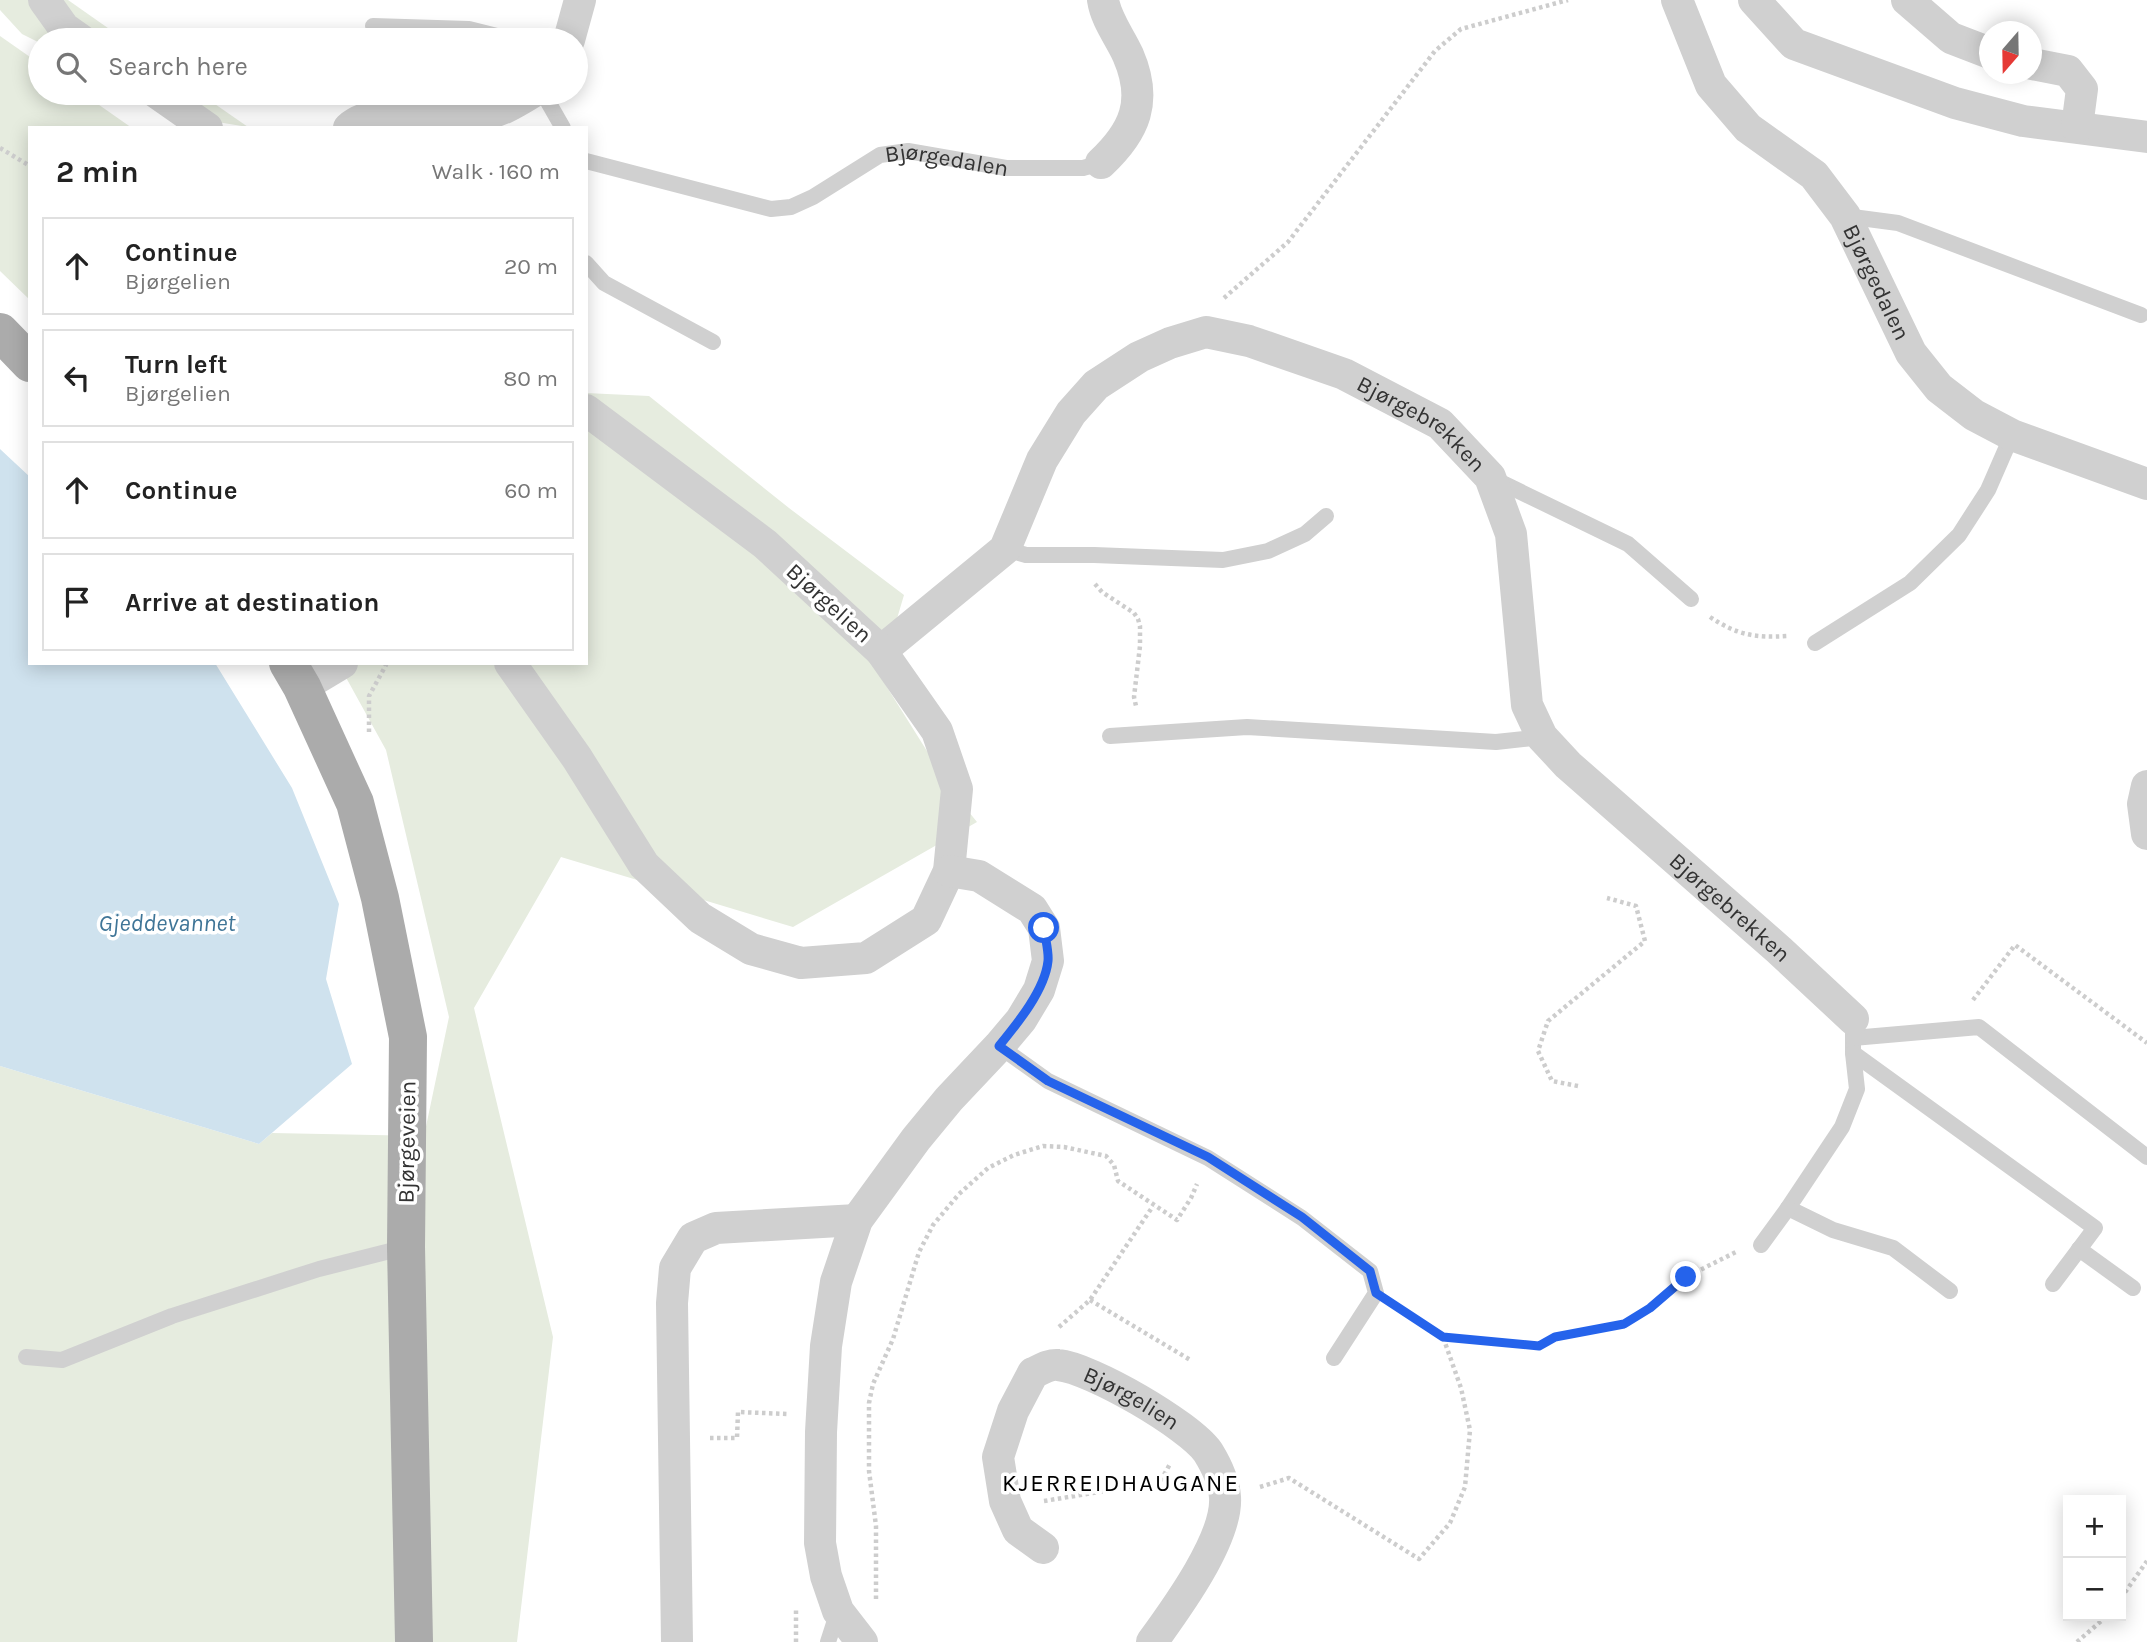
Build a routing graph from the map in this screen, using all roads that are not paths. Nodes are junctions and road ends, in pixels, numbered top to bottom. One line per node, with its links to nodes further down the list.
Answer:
1 (44, 0): 8 (street)
2 (580, 0): 10 (street)
3 (1103, 0): 22 (street, Bjørgedalen)
4 (1677, 0): 23 (street, Bjørgedalen)
5 (1754, 0): 19 (street)
6 (1907, 0): 11 (street)
7 (373, 26): 9 (lane)
8 (63, 28)
9 (437, 28)
10 (572, 28)
11 (1979, 49)
12 (2042, 66): 19 (street)
13 (174, 105): 16 (street)
14 (511, 105): 17 (street)
15 (550, 105): 18 (lane)
16 (204, 126)
17 (352, 126)
18 (562, 126)
19 (2077, 127): 20 (street)
20 (2147, 136)
21 (588, 162): 22 (lane, Bjørgedalen)
22 (1101, 163)
23 (1845, 216): 25 (lane); 30 (street, Bjørgedalen)
24 (588, 265): 27 (lane)
25 (2141, 315)
26 (0, 332): 28 (main road)
27 (713, 342)
28 (28, 361)
29 (588, 411): 37 (street, Bjørgelien)
30 (2012, 435): 32 (street, Bjørgedalen); 36 (lane)
31 (1490, 477): 34 (street, Bjørgebrekken); 35 (lane); 42 (street, Bjørgebrekken)
32 (2147, 484)
33 (1326, 516): 34 (lane)
34 (1005, 549): 37 (street, Bjørgebrekken)
35 (1691, 599)
36 (1815, 643)
37 (881, 651): 45 (street, Bjørgelien)
38 (334, 665): 40 (street)
39 (511, 665): 45 (street, Bjørgelien)
40 (295, 675): 52 (main road, Bjørgeveien)
41 (1110, 736): 42 (lane)
42 (1542, 737): 46 (street, Bjørgebrekken)
43 (2147, 786): 44 (street)
44 (2147, 834)
45 (949, 871): 47 (street)
46 (1853, 1037): 48 (lane); 49 (lane); 53 (lane, Bjørgebrekken)
47 (999, 1046): 50 (street); 58 (lane)
48 (2147, 1157)
49 (1788, 1208): 51 (lane); 56 (lane)
50 (857, 1220): 60 (street); 62 (street)
51 (1763, 1242)
52 (406, 1248): 57 (lane); 61 (main road, Bjørgeveien)
53 (2079, 1249): 54 (lane, Bjørgebrekken); 55 (lane)
54 (2053, 1284)
55 (2133, 1288)
56 (1950, 1292)
57 (26, 1357)
58 (1334, 1358)
59 (1043, 1548): 65 (street, Bjørgelien)
60 (838, 1611): 63 (lane); 64 (street)
61 (414, 1642)
62 (677, 1642)
63 (828, 1642)
64 (862, 1642)
65 (1152, 1642)

